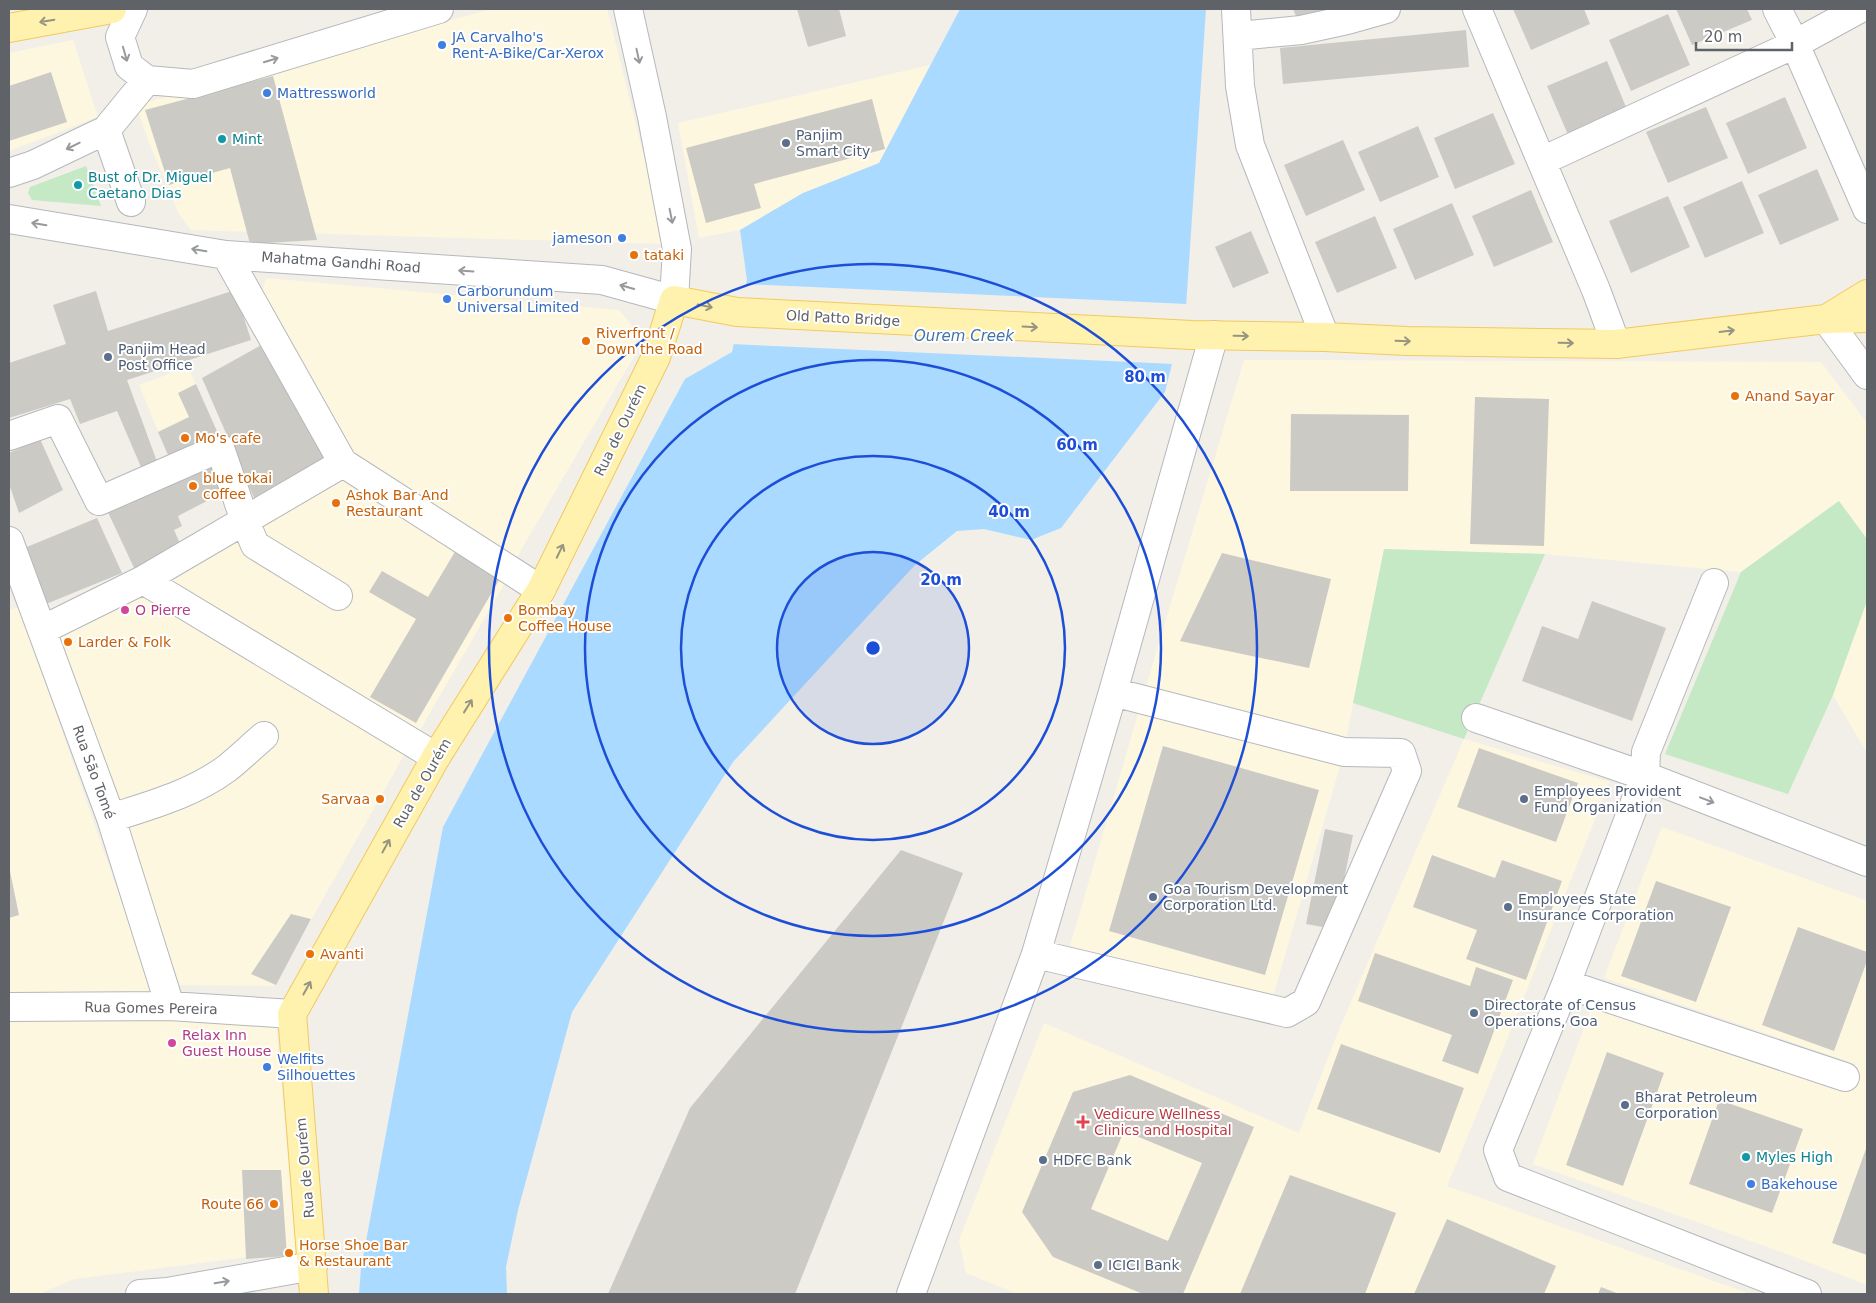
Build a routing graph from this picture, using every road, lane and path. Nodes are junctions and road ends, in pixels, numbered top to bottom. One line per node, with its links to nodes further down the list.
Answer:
1 (112, 9): 10 (main road, one-way to 10)
2 (133, 9): 13 (street, one-way to 13)
3 (439, 9): 13 (street, one-way to 3)
4 (628, 9): 22 (street, one-way to 22)
5 (1236, 9): 11 (street)
6 (1386, 9): 11 (street)
7 (1477, 9): 15 (street)
8 (1777, 9): 12 (street)
9 (1859, 9): 12 (street)
10 (9, 28)
11 (1238, 36): 26 (street)
12 (1795, 44): 15 (street); 18 (street)
13 (147, 80): 14 (street)
14 (106, 130): 16 (street, one-way to 16); 17 (street)
15 (1542, 161): 27 (street)
16 (9, 173)
17 (131, 202)
18 (1867, 209)
19 (9, 219): 20 (street, Mahatma Gandhi Road, one-way to 19)
20 (226, 255): 22 (street, Mahatma Gandhi Road, one-way to 20); 30 (street)
21 (1867, 294): 24 (main road)
22 (674, 300): 25 (main road, Old Patto Bridge, one-way to 25); 35 (main road, Rua de Ourém, one-way to 22)
23 (1867, 318): 24 (main road, Old Patto Bridge)
24 (1826, 319): 27 (main road, Old Patto Bridge, one-way to 24); 28 (street)
25 (1203, 335): 26 (main road, Old Patto Bridge, one-way to 26); 39 (street)
26 (1325, 337): 27 (main road, Old Patto Bridge, one-way to 27)
27 (1616, 344)
28 (1867, 375)
29 (9, 436): 31 (street)
30 (343, 463): 31 (street); 35 (street)
31 (245, 521): 33 (street); 36 (street)
32 (9, 541): 37 (street, Rua São Tomé)
33 (143, 580): 38 (street); 42 (street)
34 (1714, 583): 43 (street)
35 (541, 590): 42 (main road, Rua de Ourém, one-way to 35)
36 (338, 596)
37 (19, 600): 38 (street, Rua São Tomé)
38 (42, 630): 44 (street, Rua São Tomé)
39 (1113, 692): 46 (street); 46 (street)
40 (1476, 718): 43 (street)
41 (264, 736): 44 (street)
42 (436, 757): 50 (main road, Rua de Ourém, one-way to 42)
43 (1645, 776): 45 (street, one-way to 45); 47 (street)
44 (111, 818): 49 (street, Rua São Tomé)
45 (1867, 862)
46 (1036, 954): 55 (street)
47 (1566, 984): 51 (street); 56 (street)
48 (9, 1006): 49 (street, Rua Gomes Pereira)
49 (170, 1006): 50 (street, Rua Gomes Pereira)
50 (292, 1014): 52 (main road, Rua de Ourém)
51 (1845, 1077)
52 (313, 1266): 53 (street, one-way to 52); 54 (main road, Rua de Ourém)
53 (140, 1294)
54 (314, 1294)
55 (911, 1294)
56 (1808, 1294)

